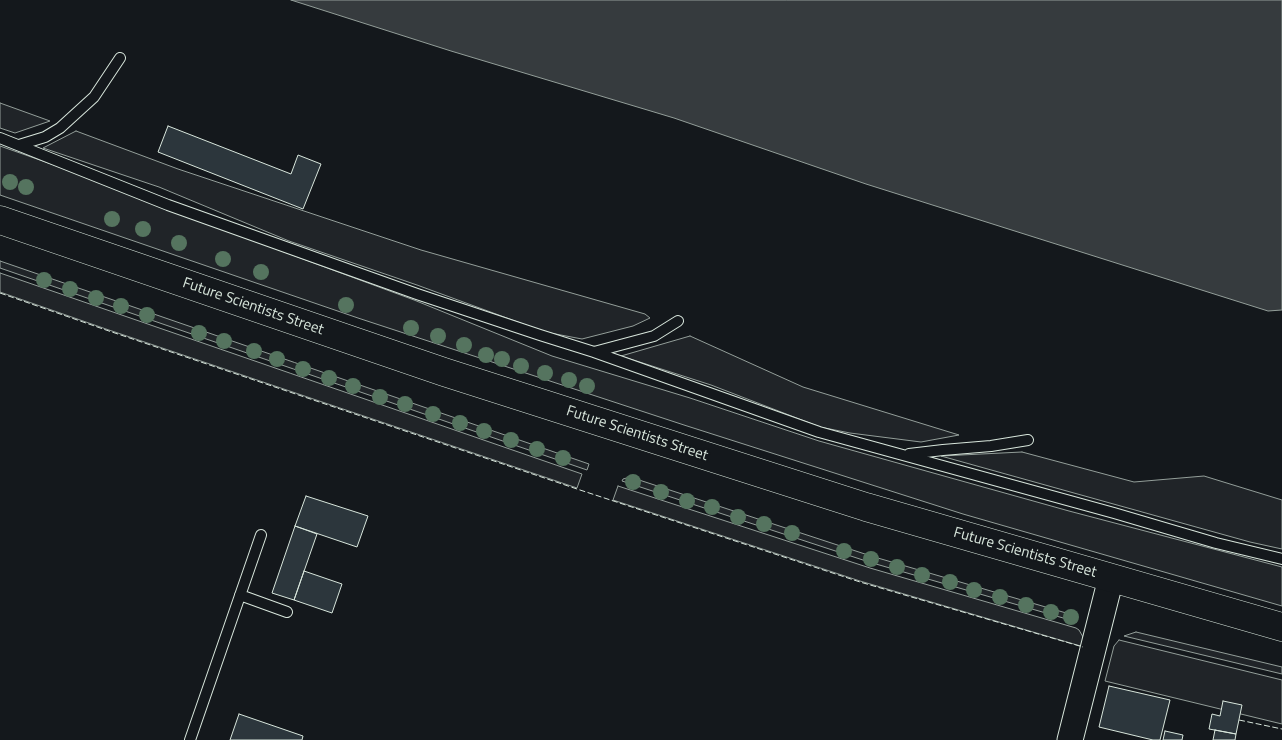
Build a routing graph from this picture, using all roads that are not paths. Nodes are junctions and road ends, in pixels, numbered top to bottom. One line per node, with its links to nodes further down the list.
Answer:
1 (120, 58): 3 (lane)
2 (0, 138): 3 (lane)
3 (19, 145): 6 (lane)
4 (0, 220): 11 (main road, Future Scientists Street)
5 (678, 321): 6 (lane)
6 (594, 352): 8 (lane)
7 (1028, 440): 8 (lane)
8 (903, 455): 10 (lane)
9 (261, 535): 12 (lane)
10 (1282, 559)
11 (1111, 578): 14 (main road, Future Scientists Street); 16 (street)
12 (240, 595): 13 (lane); 15 (lane)
13 (287, 612)
14 (1282, 627)
15 (190, 740)
16 (1070, 740)

